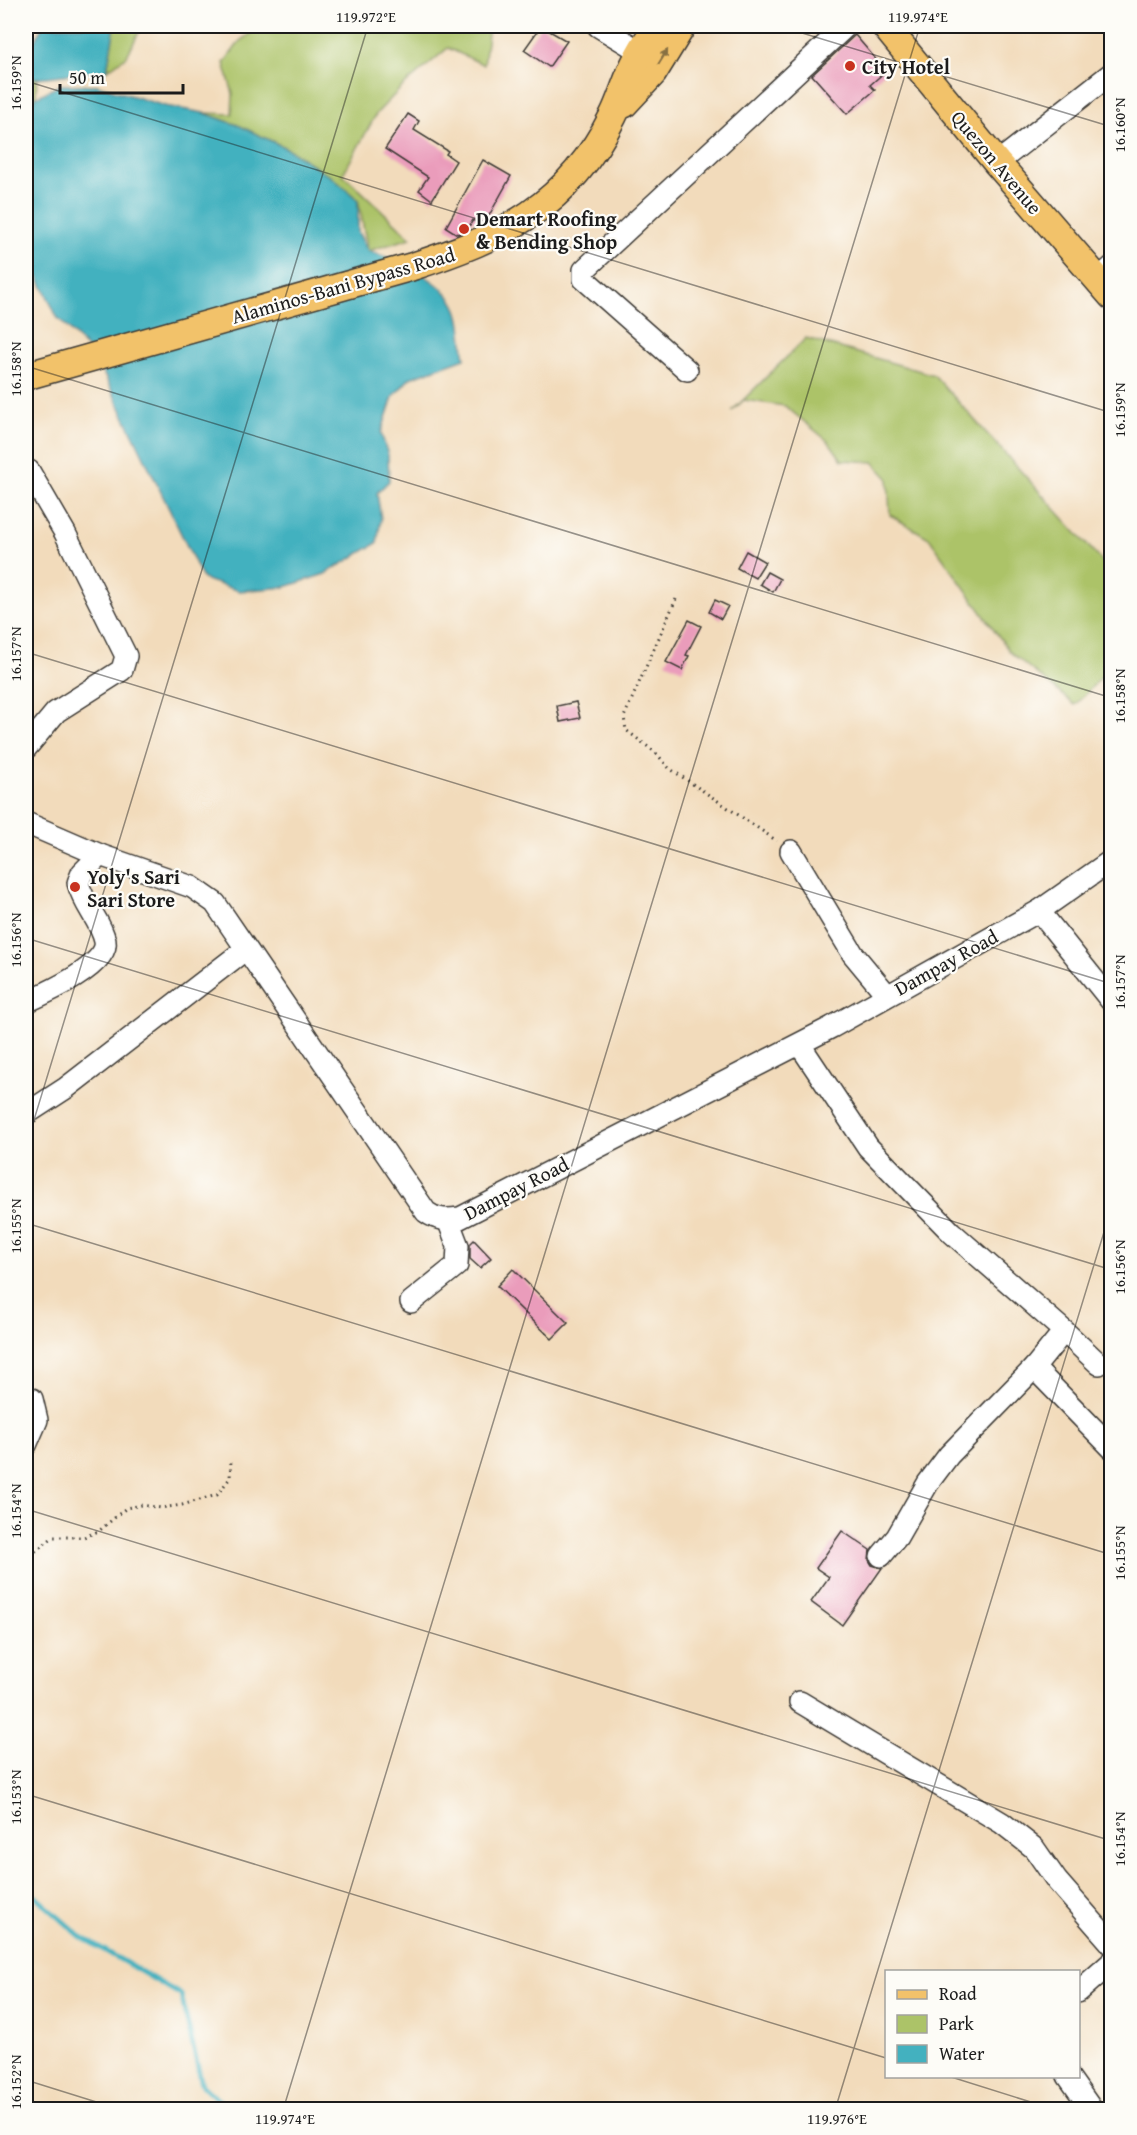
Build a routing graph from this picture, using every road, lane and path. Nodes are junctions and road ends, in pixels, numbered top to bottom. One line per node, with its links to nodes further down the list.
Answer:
1 (598, 26): 6 (street)
2 (657, 26): 6 (main road, Alaminos-Bani Bypass Road)
3 (682, 26): 8 (main road, Alaminos-Bani Bypass Road, one-way to 3)
4 (846, 26): 11 (street)
5 (885, 26): 9 (main road, Quezon Avenue)
6 (641, 52): 8 (main road, Alaminos-Bani Bypass Road)
7 (1112, 73): 9 (street)
8 (613, 116): 12 (main road, Alaminos-Bani Bypass Road)
9 (997, 163): 10 (main road, Quezon Avenue)
10 (1107, 281)
11 (687, 370)
12 (26, 376)
13 (29, 471): 15 (street)
14 (676, 599): 17 (path)
15 (26, 748)
16 (26, 823): 18 (street, Dampay Road)
17 (791, 850): 22 (street)
18 (100, 855): 21 (street, Dampay Road); 23 (street)
19 (1112, 860): 20 (street, Dampay Road)
20 (1039, 911): 22 (street, Dampay Road); 24 (street)
21 (246, 949): 26 (street); 27 (street, Dampay Road)
22 (887, 994): 25 (street, Dampay Road)
23 (26, 1002)
24 (1112, 1002)
25 (800, 1045): 27 (street, Dampay Road); 29 (street)
26 (26, 1114)
27 (448, 1220): 28 (street)
28 (411, 1302)
29 (1064, 1331): 30 (street); 31 (street)
30 (1099, 1364)
31 (1034, 1368): 34 (street); 36 (street)
32 (32, 1399): 33 (street)
33 (26, 1445)
34 (1112, 1448)
35 (231, 1460): 37 (path)
36 (881, 1556)
37 (26, 1559)
38 (800, 1702): 39 (street)
39 (1112, 1944)
40 (1112, 1962): 41 (street)
41 (1080, 1990)
42 (1069, 2078): 43 (street)
43 (1092, 2109)

